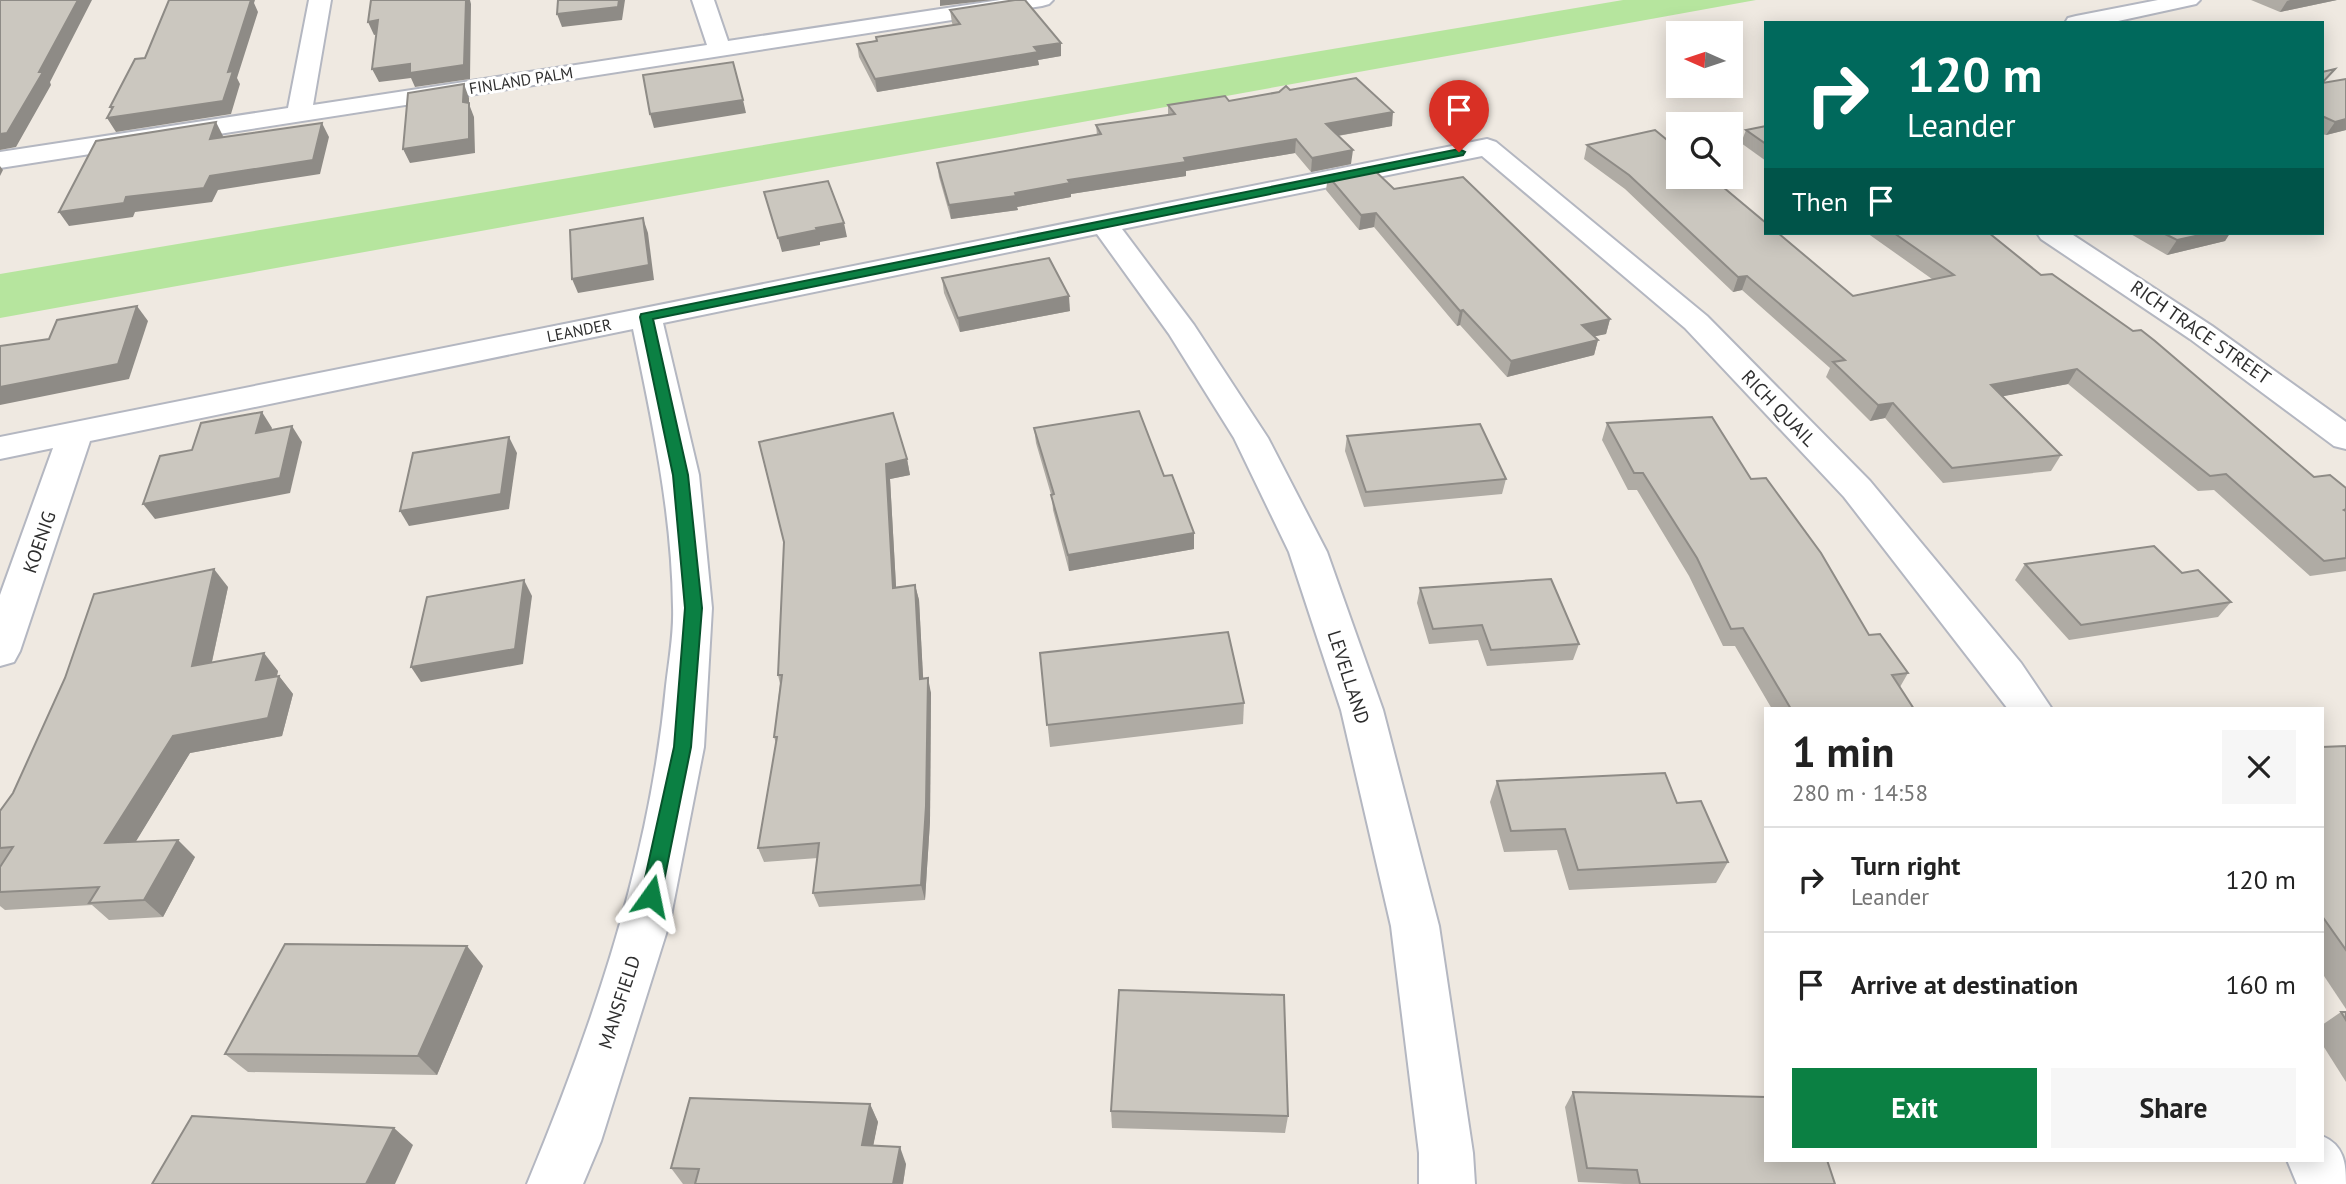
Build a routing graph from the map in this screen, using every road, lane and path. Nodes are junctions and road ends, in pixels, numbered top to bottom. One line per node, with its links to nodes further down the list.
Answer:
1 (320, 0): 7 (street)
2 (703, 0): 6 (street)
3 (1042, 0): 6 (street, FINLAND PALM)
4 (2189, 0): 5 (street)
5 (2086, 21)
6 (720, 50): 7 (street, FINLAND PALM)
7 (299, 114): 9 (street, FINLAND PALM)
8 (1487, 147): 10 (street, LEANDER); 17 (street, RICH QUAIL)
9 (0, 160)
10 (1104, 224): 12 (street, LEANDER); 20 (street, LEVELLAND)
11 (2054, 235): 14 (street, RICH TRACE STREET)
12 (646, 317): 13 (street, LEANDER); 19 (street, MANSFIELD)
13 (76, 432): 15 (street, LEANDER); 16 (street, KOENIG)
14 (2346, 438)
15 (0, 448)
16 (0, 651)
17 (2030, 707)
18 (2315, 1162): 21 (street)
19 (555, 1184)
20 (1447, 1184)
21 (2328, 1184)

